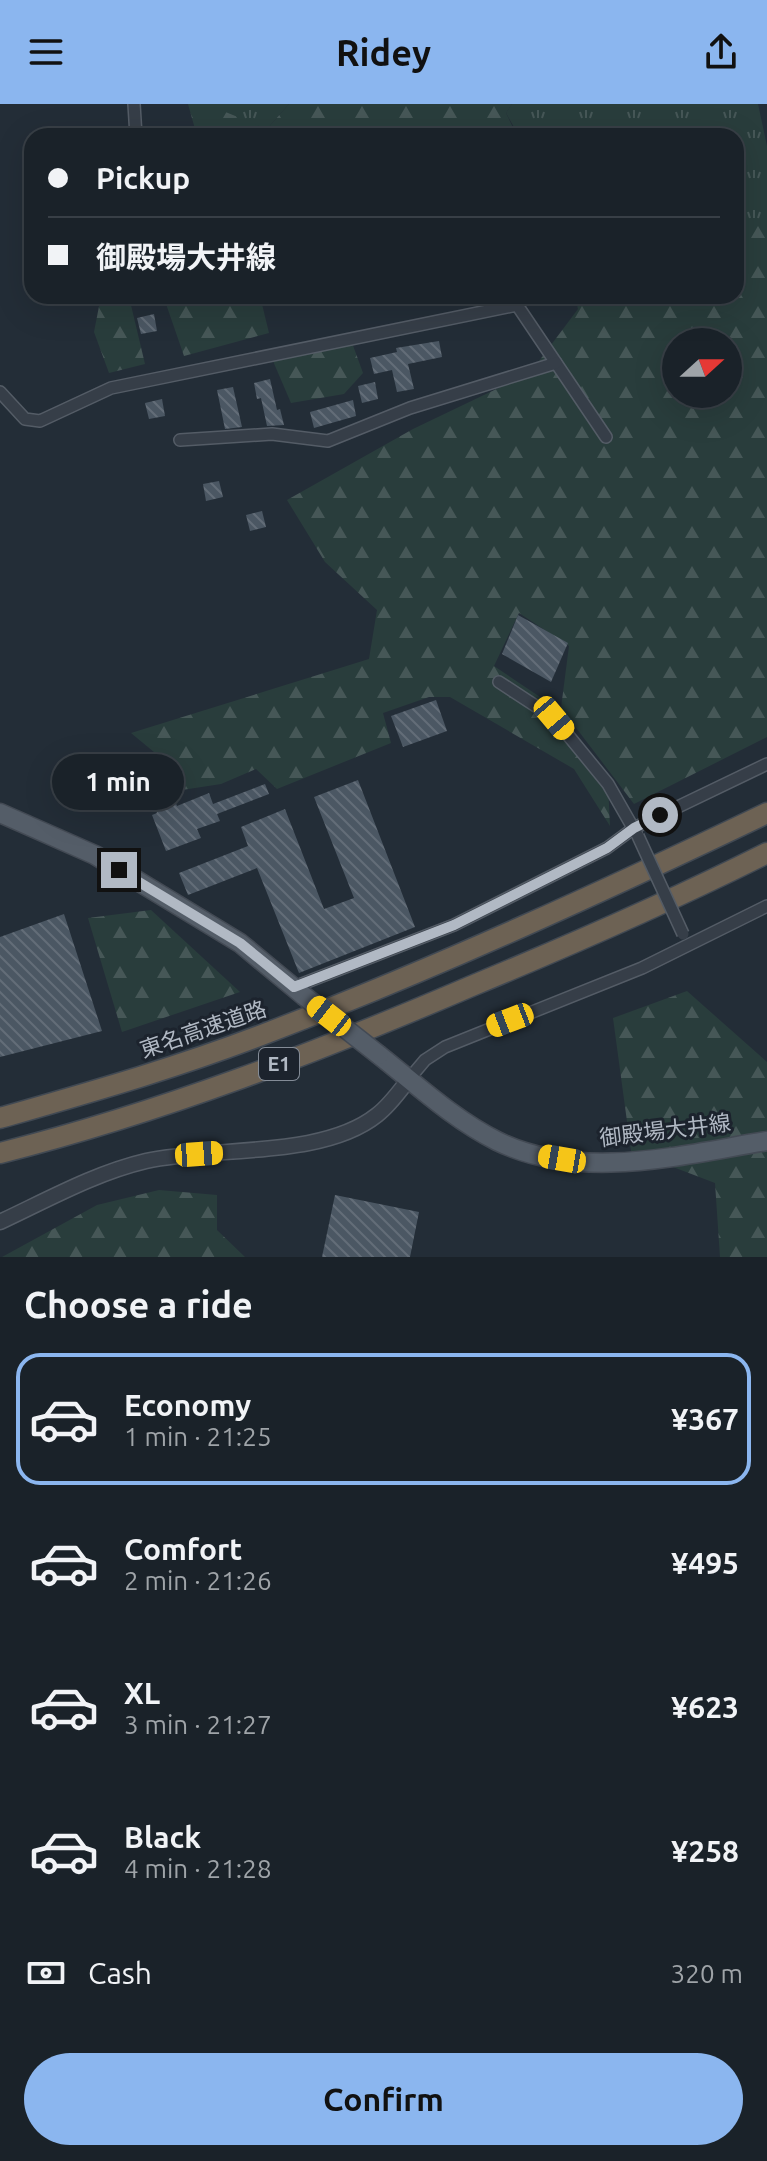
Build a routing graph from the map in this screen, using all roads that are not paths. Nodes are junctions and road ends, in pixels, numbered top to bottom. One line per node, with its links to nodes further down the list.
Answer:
1 (134, 104): 2 (street)
2 (136, 128)
3 (495, 304): 6 (street)
4 (516, 304): 5 (street)
5 (556, 363): 7 (street); 8 (street)
6 (0, 392)
7 (606, 437)
8 (180, 440)
9 (499, 682): 13 (street)
10 (767, 764): 13 (street)
11 (767, 813): 19 (highway, 東名高速道路 / E1)
12 (3, 818): 17 (main road, 御殿場大井線)
13 (636, 832): 16 (street, bridge); 17 (street)
14 (767, 853): 21 (highway, E1)
15 (767, 906): 16 (street)
16 (689, 947): 18 (street)
17 (299, 991): 18 (main road, 御殿場大井線, bridge)
18 (409, 1079): 20 (main road, 御殿場大井線); 22 (street)
19 (0, 1118)
20 (767, 1141)
21 (0, 1153)
22 (0, 1222)

